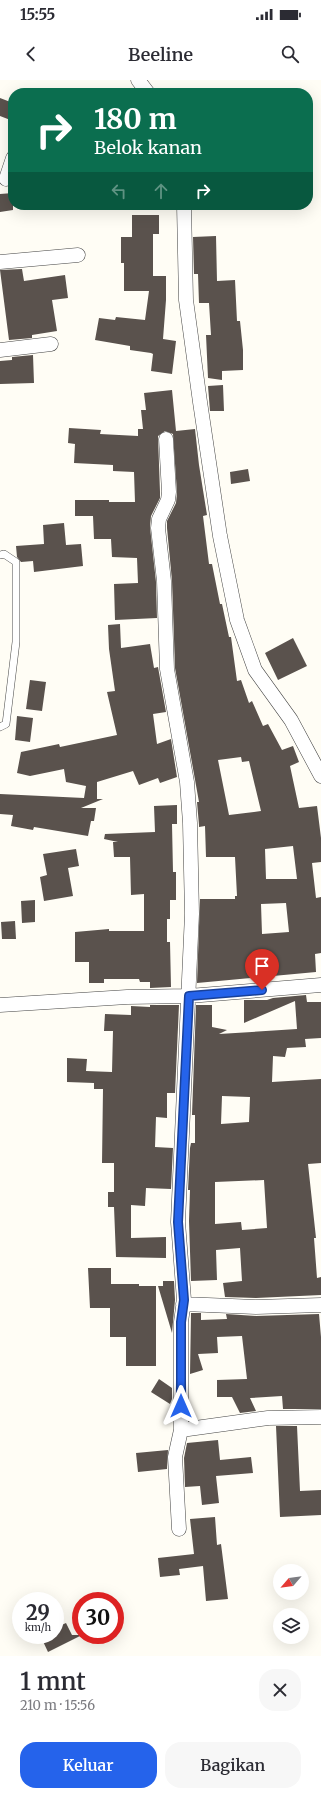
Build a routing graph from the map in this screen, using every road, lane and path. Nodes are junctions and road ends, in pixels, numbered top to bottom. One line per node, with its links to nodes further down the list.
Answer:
1 (138, 80): 2 (street)
2 (144, 88)
3 (184, 210): 11 (street)
4 (78, 255): 5 (street)
5 (0, 262)
6 (51, 344): 7 (street)
7 (0, 350)
8 (166, 440): 13 (street)
9 (0, 554): 10 (lane)
10 (0, 727)
11 (321, 776)
12 (321, 985): 13 (street)
13 (189, 996): 14 (street); 15 (street)
14 (0, 1004)
15 (183, 1304): 16 (street); 18 (street)
16 (321, 1305)
17 (321, 1417): 18 (street)
18 (181, 1430): 19 (street)
19 (179, 1530)

